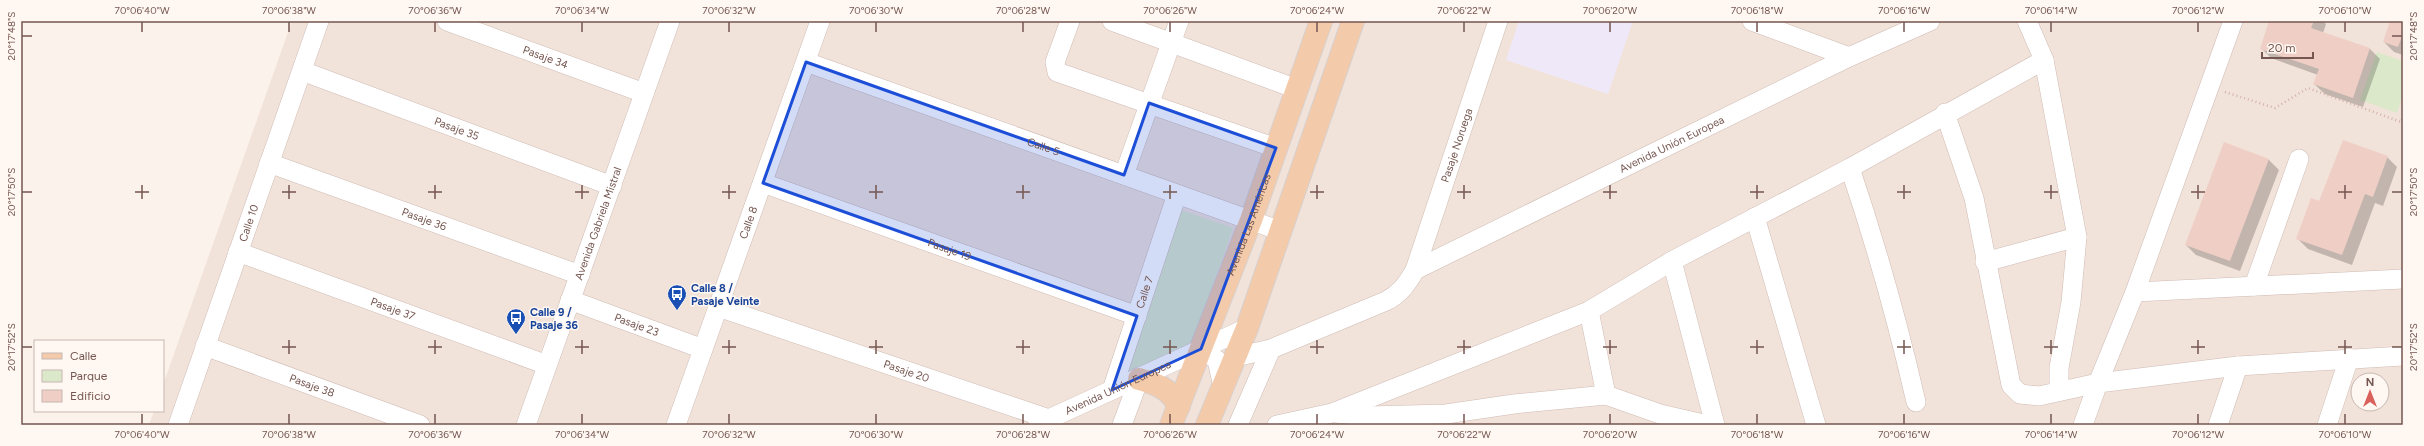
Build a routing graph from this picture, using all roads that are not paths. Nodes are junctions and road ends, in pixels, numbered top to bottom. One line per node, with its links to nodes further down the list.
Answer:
1 (319, 21): 19 (street, Calle 10)
2 (447, 21): 21 (street, Pasaje 34)
3 (670, 21): 21 (street, Avenida Gabriela Mistral)
4 (820, 21): 18 (street, Calle 8)
5 (1070, 21): 22 (street)
6 (1112, 21): 15 (street)
7 (1179, 21): 15 (street)
8 (1321, 21): 20 (main road, Avenida Las Américas)
9 (1498, 21): 39 (street, Pasaje Noruega)
10 (1752, 21): 16 (street)
11 (1930, 21): 16 (street, Avenida Unión Europea)
12 (2027, 21): 17 (street)
13 (2233, 21): 43 (street)
14 (1351, 22): 34 (main road)
15 (1171, 43): 20 (street); 22 (street)
16 (1849, 57): 39 (street, Avenida Unión Europea)
17 (2044, 60): 23 (street); 35 (street)
18 (806, 62): 28 (street, Calle 5); 29 (street, Calle 8)
19 (302, 71): 26 (street, Calle 10); 30 (street, Pasaje 35)
20 (1297, 89): 24 (main road, Avenida Las Américas)
21 (644, 93): 30 (street, Avenida Gabriela Mistral)
22 (1149, 103): 24 (street); 28 (street)
23 (1945, 113): 27 (street); 38 (street)
24 (1276, 148): 33 (main road, Avenida Las Américas)
25 (2299, 159): 42 (street)
26 (269, 163): 36 (street, Calle 10); 40 (street, Pasaje 36)
27 (1850, 168): 32 (street); 64 (street)
28 (1124, 175): 31 (street, Calle 5)
29 (763, 183): 45 (street, Calle 8); 47 (street, Pasaje 19)
30 (612, 186): 40 (street, Avenida Gabriela Mistral)
31 (1177, 194): 33 (street, Calle 5); 47 (street, Calle 7)
32 (1755, 217): 37 (street); 78 (street)
33 (1251, 220): 34 (street, Calle 5); 50 (main road, Avenida Las Américas)
34 (1282, 231): 48 (main road)
35 (2077, 236): 38 (street); 62 (street)
36 (238, 252): 49 (street, Calle 10); 56 (street, Pasaje 37)
37 (1672, 261): 46 (street); 77 (street)
38 (1986, 262): 62 (street)
39 (1415, 270): 52 (street)
40 (580, 275): 44 (street, Avenida Gabriela Mistral)
41 (2403, 279): 42 (street)
42 (2254, 286): 43 (street)
43 (2135, 292): 59 (street)
44 (570, 300): 51 (street, Pasaje 23); 56 (street, Avenida Gabriela Mistral)
45 (718, 307): 51 (street, Calle 8); 67 (street, Pasaje 20)
46 (1589, 311): 63 (street); 65 (street)
47 (1137, 316): 61 (street, Calle 7)
48 (1247, 328): 50 (street, Avenida Unión Europea); 54 (main road)
49 (205, 346): 69 (street, Calle 10); 70 (street, Pasaje 38)
50 (1201, 349): 58 (street, Avenida Unión Europea); 60 (street); 66 (main road, Avenida Las Américas)
51 (703, 350): 68 (street, Calle 8)
52 (1271, 350): 54 (street); 74 (street)
53 (2403, 356): 55 (street)
54 (1236, 357): 60 (main road)
55 (2349, 358): 57 (street); 81 (street)
56 (547, 365): 71 (street, Avenida Gabriela Mistral)
57 (2238, 366): 59 (street); 80 (street)
58 (1139, 379): 61 (street, Avenida Unión Europea); 66 (main road); 72 (street)
59 (2098, 383): 62 (street); 79 (street)
60 (1223, 387): 73 (main road)
61 (1112, 390): 67 (street, Avenida Unión Europea)
62 (2059, 392)
63 (1606, 395): 65 (street); 76 (street)
64 (1916, 402)
65 (1332, 413): 75 (street)
66 (1175, 415)
67 (1042, 422)
68 (679, 424)
69 (178, 425)
70 (420, 425)
71 (526, 425)
72 (1122, 425)
73 (1207, 425)
74 (1238, 425)
75 (1277, 425)
76 (1708, 425)
77 (1715, 425)
78 (1816, 425)
79 (2083, 425)
80 (2218, 425)
81 (2327, 425)

